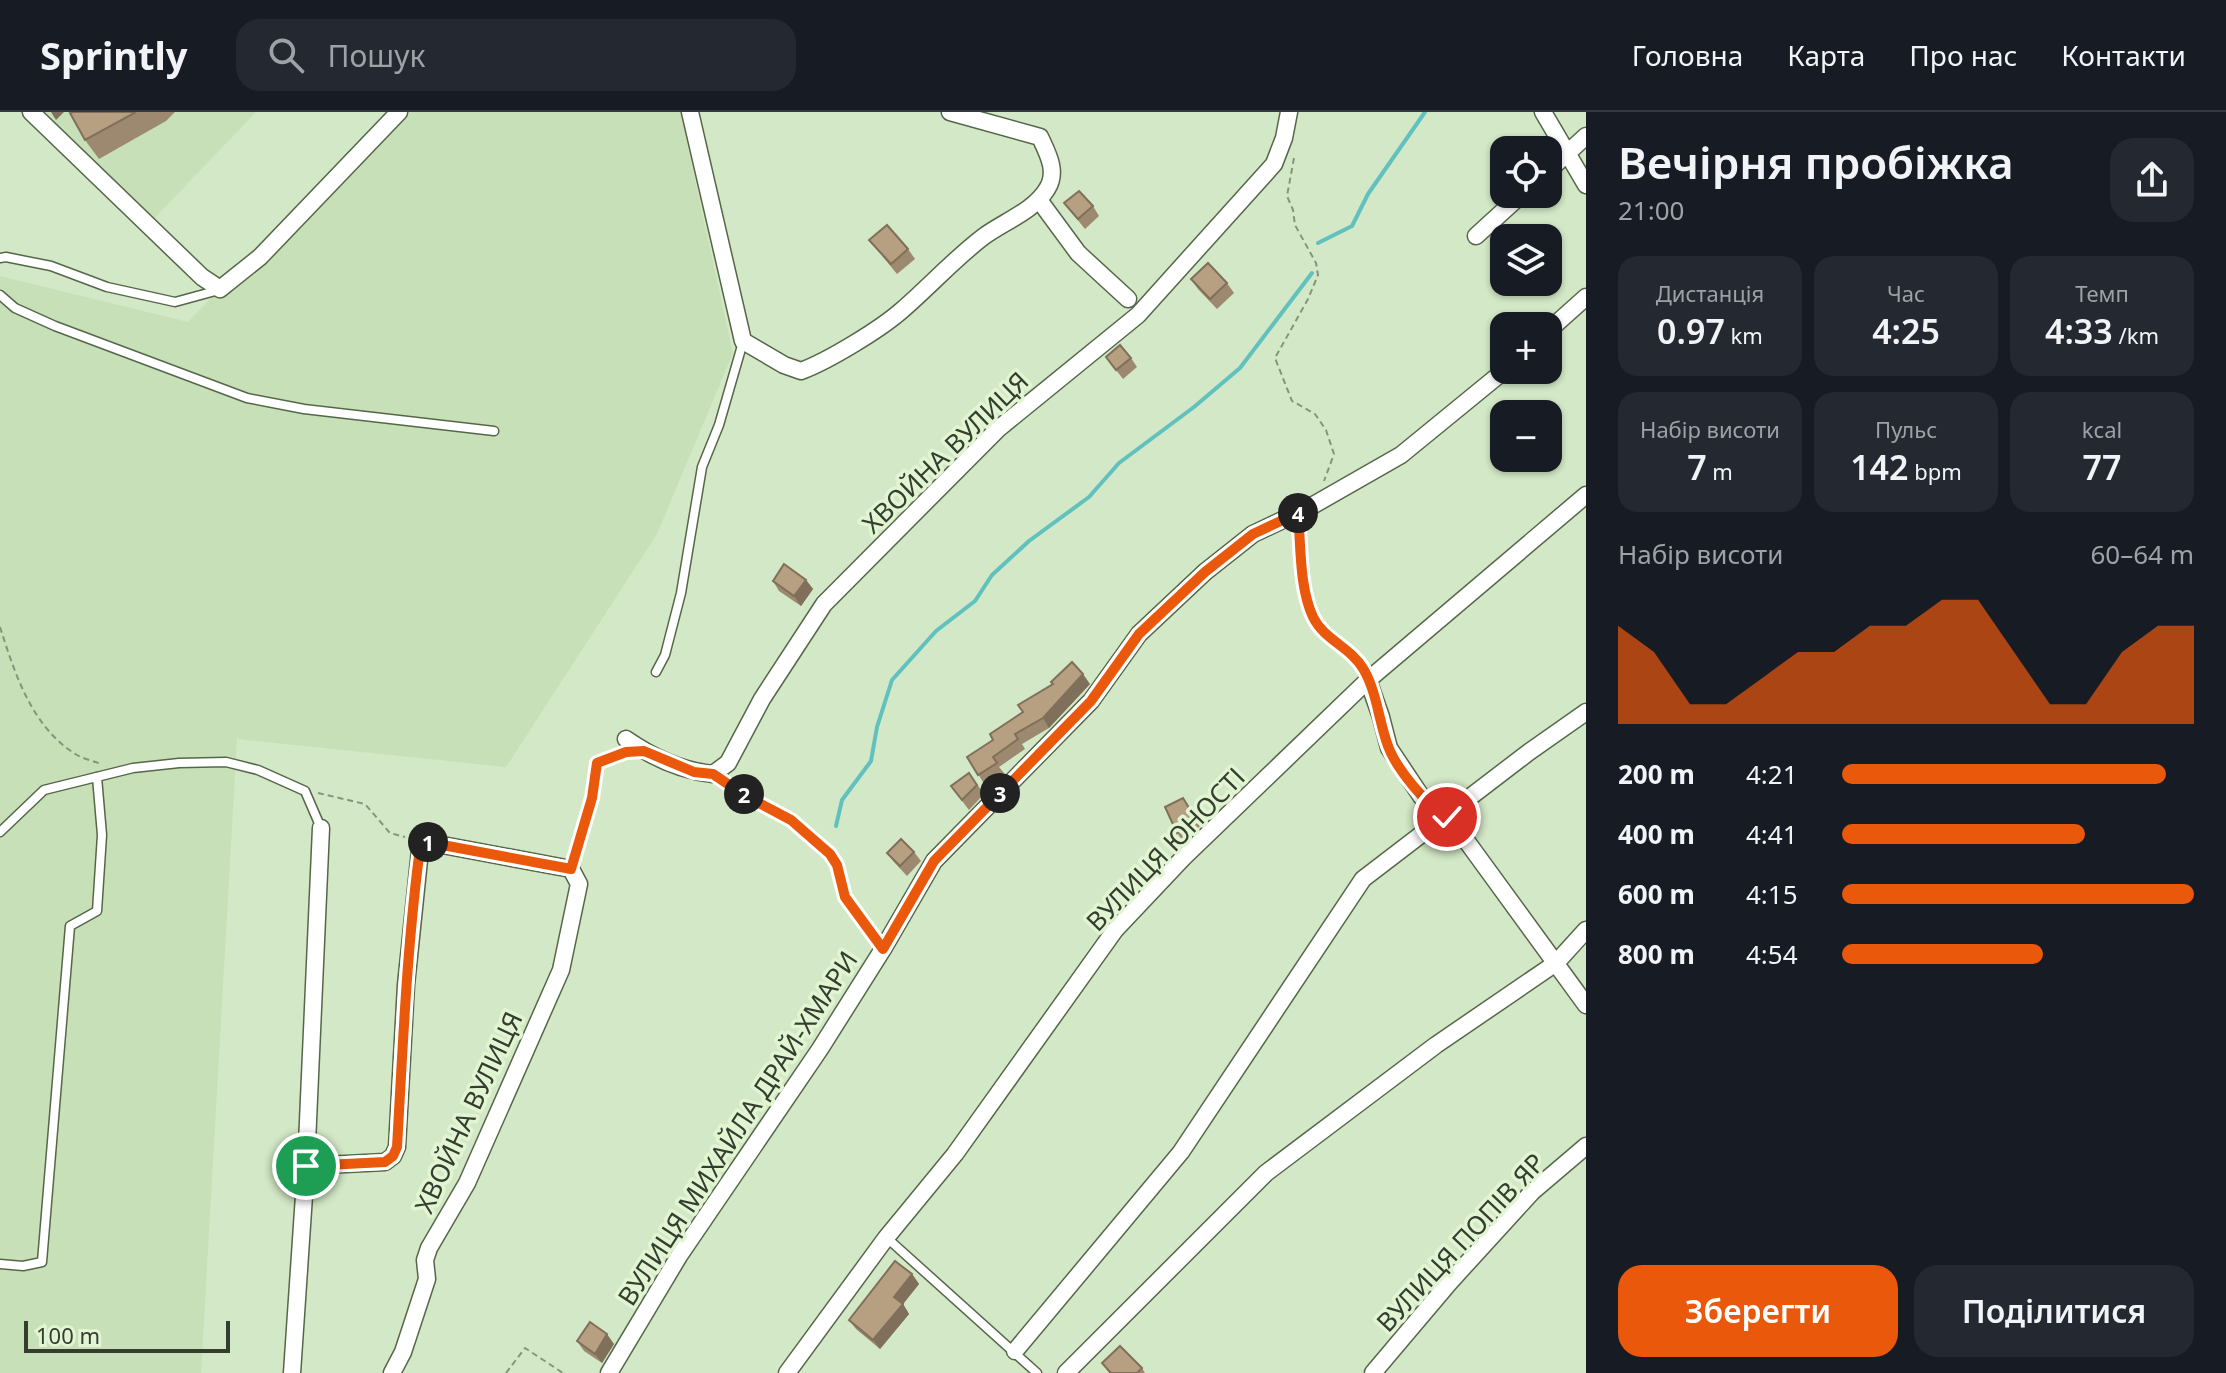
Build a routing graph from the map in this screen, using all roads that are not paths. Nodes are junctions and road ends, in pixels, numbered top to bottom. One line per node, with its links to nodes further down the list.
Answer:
1 (31, 112): 15 (street)
2 (399, 112): 15 (street)
3 (690, 112): 20 (street)
4 (950, 112): 11 (street)
5 (1289, 112): 28 (street, ХВОЙНА ВУЛИЦЯ)
6 (1543, 112): 8 (street)
7 (1586, 136): 8 (street)
8 (1567, 153): 9 (street); 10 (street)
9 (1562, 158)
10 (1586, 185)
11 (1039, 200): 18 (street); 20 (street)
12 (1507, 208): 13 (street)
13 (1476, 236)
14 (0, 258): 15 (lane)
15 (220, 289)
16 (0, 295): 22 (lane)
17 (1586, 297): 19 (street)
18 (1128, 299)
19 (1562, 318)
20 (743, 341): 25 (lane)
21 (1490, 382): 24 (street, ВУЛИЦЯ МИХАЙЛА ДРАЙ-ХМАРИ)
22 (494, 431)
23 (1586, 495): 26 (street, ВУЛИЦЯ ЮНОСТІ)
24 (1298, 513): 26 (lane); 43 (street, ВУЛИЦЯ МИХАЙЛА ДРАЙ-ХМАРИ)
25 (656, 672)
26 (1368, 680): 30 (street); 38 (street, ВУЛИЦЯ ЮНОСТІ)
27 (1586, 712): 30 (street)
28 (626, 739)
29 (97, 777): 31 (lane); 32 (lane); 39 (lane)
30 (1447, 817): 34 (street); 40 (street)
31 (321, 828): 37 (street)
32 (0, 832)
33 (1586, 930): 34 (street)
34 (1556, 963): 35 (street); 46 (street)
35 (1586, 1005)
36 (1586, 1146): 47 (street, ВУЛИЦЯ ПОПІВ ЯР)
37 (306, 1166): 41 (street); 42 (street, ХВОЙНА ВУЛИЦЯ)
38 (886, 1238): 40 (lane); 44 (street, ВУЛИЦЯ ЮНОСТІ)
39 (0, 1264)
40 (1015, 1351): 45 (lane)
41 (292, 1373)
42 (392, 1373)
43 (609, 1373)
44 (787, 1373)
45 (1037, 1373)
46 (1066, 1373)
47 (1373, 1373)

